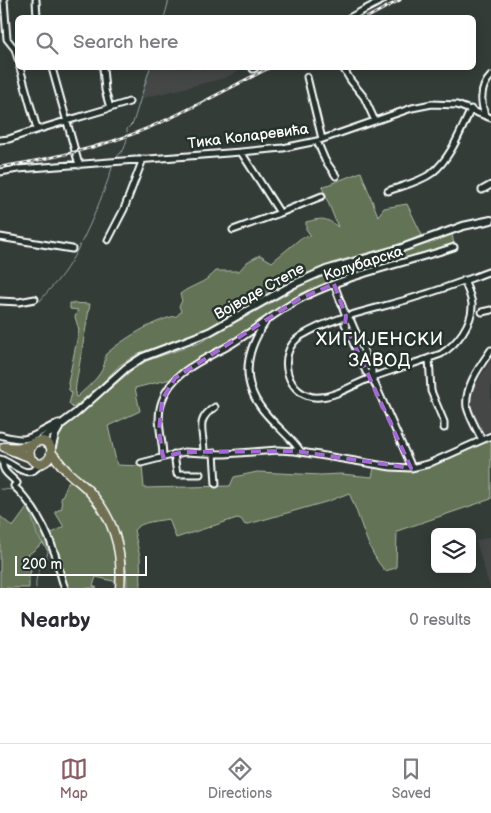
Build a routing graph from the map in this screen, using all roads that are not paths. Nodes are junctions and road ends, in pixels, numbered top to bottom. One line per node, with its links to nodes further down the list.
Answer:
1 (4, 0): 6 (street)
2 (36, 0): 4 (street)
3 (383, 0): 5 (street)
4 (37, 15)
5 (355, 15)
6 (15, 49)
7 (21, 70): 20 (street)
8 (53, 70): 18 (street)
9 (103, 70): 14 (street)
10 (344, 70): 19 (street)
11 (491, 76): 16 (street)
12 (307, 77): 22 (street)
13 (129, 102): 14 (street)
14 (110, 108): 18 (street)
15 (471, 109): 16 (street, Тика Коларевића); 19 (street, Тика Коларевића); 30 (street)
16 (485, 115): 17 (street, Тика Коларевића)
17 (491, 118)
18 (67, 120): 20 (street); 25 (street)
19 (375, 121): 22 (street, Тика Коларевића)
20 (37, 129): 21 (street)
21 (0, 140)
22 (320, 140): 23 (street, Тика Коларевића); 27 (street)
23 (241, 152): 24 (street, Тика Коларевића); 32 (street)
24 (143, 159): 25 (street, Тика Коларевића); 36 (street)
25 (79, 165): 26 (street, Тика Коларевића)
26 (0, 172)
27 (336, 176)
28 (491, 185): 29 (street)
29 (482, 190)
30 (388, 191)
31 (322, 196): 32 (street)
32 (280, 213): 34 (street)
33 (491, 220): 52 (street, Војводе Степе)
34 (233, 230)
35 (0, 237): 38 (street)
36 (108, 240)
37 (454, 247): 41 (street, Колубарска)
38 (72, 249)
39 (491, 271): 40 (street)
40 (464, 280): 46 (street); 49 (street)
41 (334, 284): 46 (street); 47 (street, Колубарска)
42 (35, 299): 43 (street)
43 (0, 301)
44 (491, 310): 45 (street)
45 (482, 312)
46 (346, 316): 50 (street); 50 (street)
47 (268, 319): 61 (street); 64 (street, Колубарска)
48 (491, 350): 56 (street)
49 (430, 358): 50 (street); 53 (street)
50 (372, 377): 68 (street)
51 (215, 407): 60 (street)
52 (62, 424): 54 (street); 57 (street, Војводе Степе); 59 (street, Војводе Степе)
53 (444, 428)
54 (0, 435)
55 (491, 436): 56 (street)
56 (482, 440): 68 (street)
57 (36, 443): 58 (main road); 59 (main road); 66 (main road)
58 (2, 446): 66 (main road)
59 (51, 451): 66 (main road); 69 (main road)
60 (204, 452): 62 (street); 63 (street)
61 (301, 452): 62 (street); 68 (street)
62 (214, 453): 71 (street)
63 (174, 454): 64 (street); 70 (street)
64 (163, 457): 67 (street)
65 (2, 459): 66 (street); 72 (street)
66 (37, 462): 69 (main road)
67 (141, 463)
68 (411, 468)
69 (66, 470): 73 (main road)
70 (200, 474)
71 (216, 484)
72 (65, 588)
73 (120, 588)

